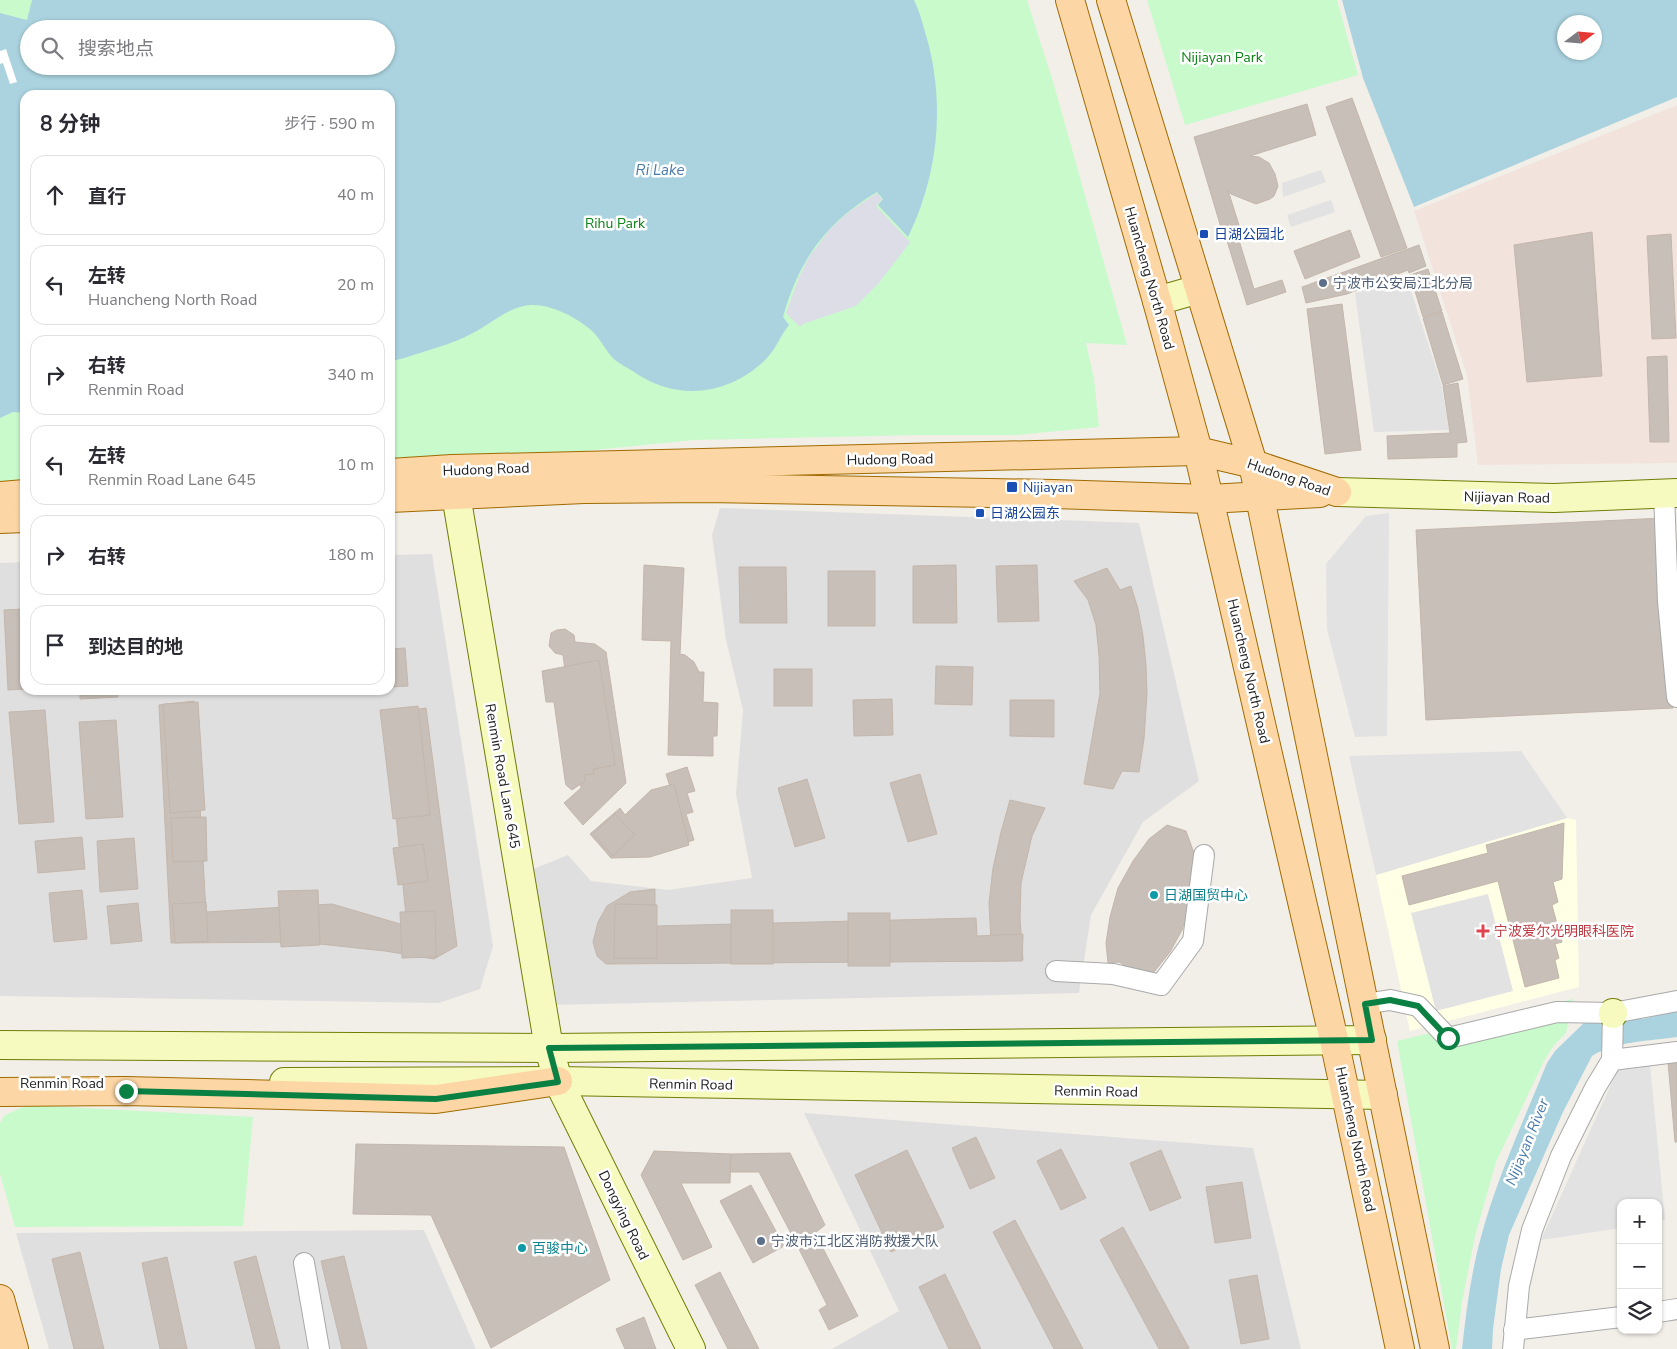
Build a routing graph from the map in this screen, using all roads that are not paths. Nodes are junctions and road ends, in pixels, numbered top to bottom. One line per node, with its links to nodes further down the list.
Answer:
1 (1070, 0): 4 (main road, Huancheng North Road)
2 (1111, 0): 3 (main road)
3 (1199, 289): 4 (main road); 6 (main road)
4 (1157, 300): 5 (main road, Huancheng North Road)
5 (1198, 451): 6 (main road, Hudong Road); 8 (main road, Hudong Road); 15 (main road, Huancheng North Road)
6 (1253, 464): 9 (main road, Hudong Road); 13 (main road)
7 (395, 474): 8 (main road, Hudong Road)
8 (454, 482): 14 (main road, Hudong Road); 15 (main road, Hudong Road); 27 (main road, Renmin Road Lane 645)
9 (1337, 492): 10 (main road, Nijiayan Road); 13 (main road, Hudong Road)
10 (1670, 493): 18 (street)
11 (20, 494): 12 (main road)
12 (0, 496)
13 (1260, 496): 15 (main road, Hudong Road); 22 (main road)
14 (395, 497)
15 (1209, 499): 24 (main road, Huancheng North Road)
16 (20, 518): 17 (main road)
17 (0, 519)
18 (1677, 697)
19 (1204, 856): 20 (street)
20 (1056, 971)
21 (1677, 1001): 23 (street)
22 (1365, 1004): 23 (street); 25 (main road)
23 (1613, 1014): 29 (street)
24 (1334, 1040): 25 (main road); 27 (main road); 34 (main road, Huancheng North Road)
25 (1372, 1040): 33 (main road)
26 (0, 1045): 27 (main road)
27 (549, 1048): 30 (main road, Renmin Road Lane 645)
28 (1677, 1052): 29 (street)
29 (1612, 1060): 40 (street)
30 (558, 1082): 31 (main road, Renmin Road); 32 (main road); 34 (main road, Renmin Road); 43 (main road, Dongying Road)
31 (0, 1083)
32 (0, 1092)
33 (1383, 1095): 34 (main road, Renmin Road); 45 (main road)
34 (1346, 1096): 44 (main road, Huancheng North Road)
35 (304, 1263): 42 (street)
36 (0, 1299): 41 (main road)
37 (1677, 1309): 38 (street)
38 (1662, 1311)
39 (1617, 1318): 40 (street)
40 (1513, 1340)
41 (14, 1349)
42 (320, 1349)
43 (691, 1349)
44 (1400, 1349)
45 (1435, 1349)

